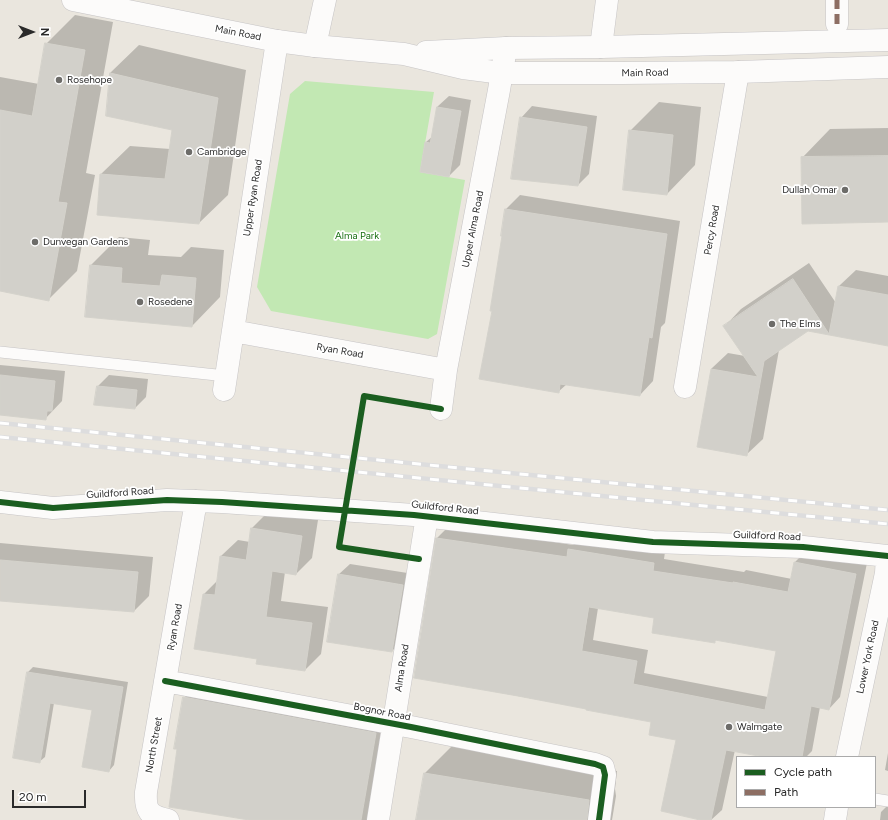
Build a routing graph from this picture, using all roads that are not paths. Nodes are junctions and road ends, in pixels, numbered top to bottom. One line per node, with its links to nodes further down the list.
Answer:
1 (73, 0): 7 (street, Main Road)
2 (325, 0): 8 (street)
3 (607, 0): 9 (street)
4 (838, 0): 5 (street)
5 (837, 24)
6 (888, 40): 9 (street, Main Road)
7 (277, 41): 8 (street, Main Road); 15 (street, Upper Ryan Road)
8 (314, 46): 11 (street, Main Road)
9 (601, 47): 10 (street, Main Road)
10 (506, 48): 11 (street, Main Road); 13 (street, Upper Alma Road)
11 (404, 54): 13 (street, Main Road)
12 (888, 67): 14 (street, Main Road)
13 (502, 72): 14 (street, Main Road); 17 (street, Upper Alma Road)
14 (738, 72): 19 (street, Percy Road)
15 (233, 331): 17 (street, Ryan Road); 18 (street, Upper Ryan Road)
16 (0, 352): 18 (lane)
17 (446, 370): 20 (street, Upper Alma Road)
18 (226, 374)
19 (685, 387)
20 (441, 409)
21 (196, 501): 22 (street, Guildford Road); 23 (street, Guildford Road); 25 (street, Ryan Road)
22 (0, 502)
23 (427, 516): 24 (street, Guildford Road); 26 (street, Alma Road)
24 (888, 556): 27 (street, Lower York Road)
25 (165, 681): 26 (street, Bognor Road); 31 (street, North Street)
26 (393, 724): 32 (street, Alma Road); 33 (street, Bognor Road)
27 (847, 756)
28 (876, 799): 29 (lane)
29 (888, 801)
30 (837, 808): 34 (street)
31 (168, 820)
32 (378, 820)
33 (599, 820)
34 (835, 820)

